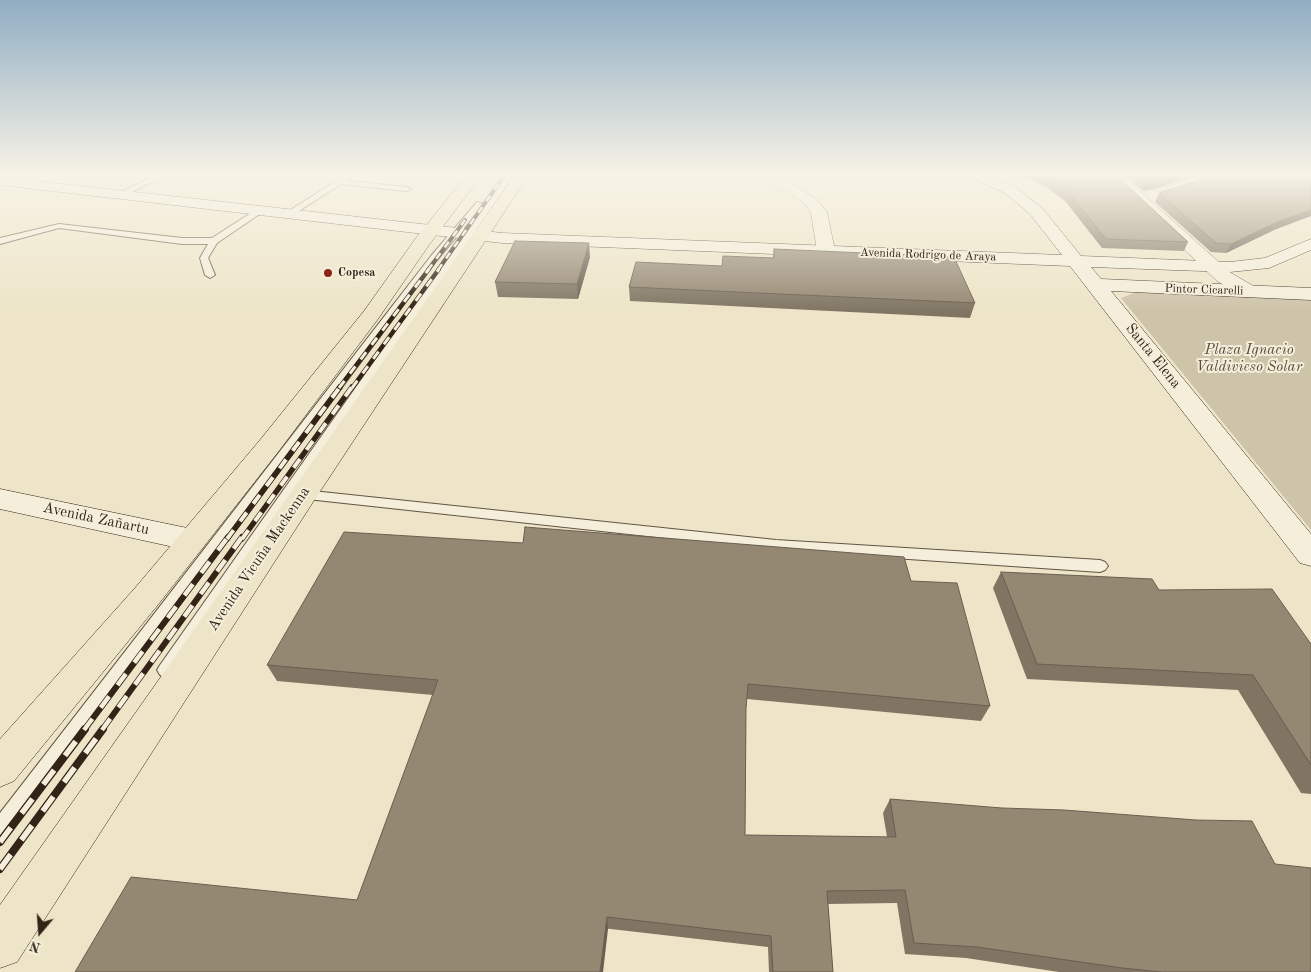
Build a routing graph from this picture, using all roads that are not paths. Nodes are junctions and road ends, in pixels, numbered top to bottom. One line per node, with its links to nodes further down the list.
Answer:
1 (244, 221): 12 (lane)
2 (351, 221): 10 (main road, Avenida Rodrigo de Araya)
3 (461, 221): 10 (main road, Avenida Vicuña Mackenna)
4 (468, 221): 10 (lane)
5 (469, 221): 10 (lane)
6 (472, 221): 10 (main road, Avenida Vicuña Mackenna)
7 (821, 221): 14 (main road)
8 (1043, 221): 15 (main road, Santa Elena)
9 (1167, 221): 16 (main road)
10 (458, 234): 14 (main road, Avenida Rodrigo de Araya); 21 (main road, Avenida Vicuña Mackenna); 23 (main road, Avenida Vicuña Mackenna); 26 (lane); 28 (lane)
11 (0, 241): 12 (lane)
12 (214, 241): 17 (lane)
13 (1311, 244): 16 (main road, Avenida Rodrigo de Araya)
14 (826, 251): 15 (main road, Avenida Rodrigo de Araya)
15 (1077, 261): 16 (main road, Avenida Rodrigo de Araya); 18 (main road, Santa Elena)
16 (1222, 267): 19 (main road)
17 (210, 275)
18 (1097, 285): 19 (main road, Pintor Cicarelli); 24 (main road, Santa Elena)
19 (1248, 291): 20 (main road, Pintor Cicarelli)
20 (1311, 294)
21 (303, 495): 25 (lane); 29 (main road, Avenida Vicuña Mackenna)
22 (0, 498): 23 (main road, Avenida Zañartu)
23 (192, 540): 27 (main road, Avenida Vicuña Mackenna)
24 (1311, 554)
25 (1100, 566)
26 (158, 682)
27 (0, 768)
28 (0, 830)
29 (0, 944)

